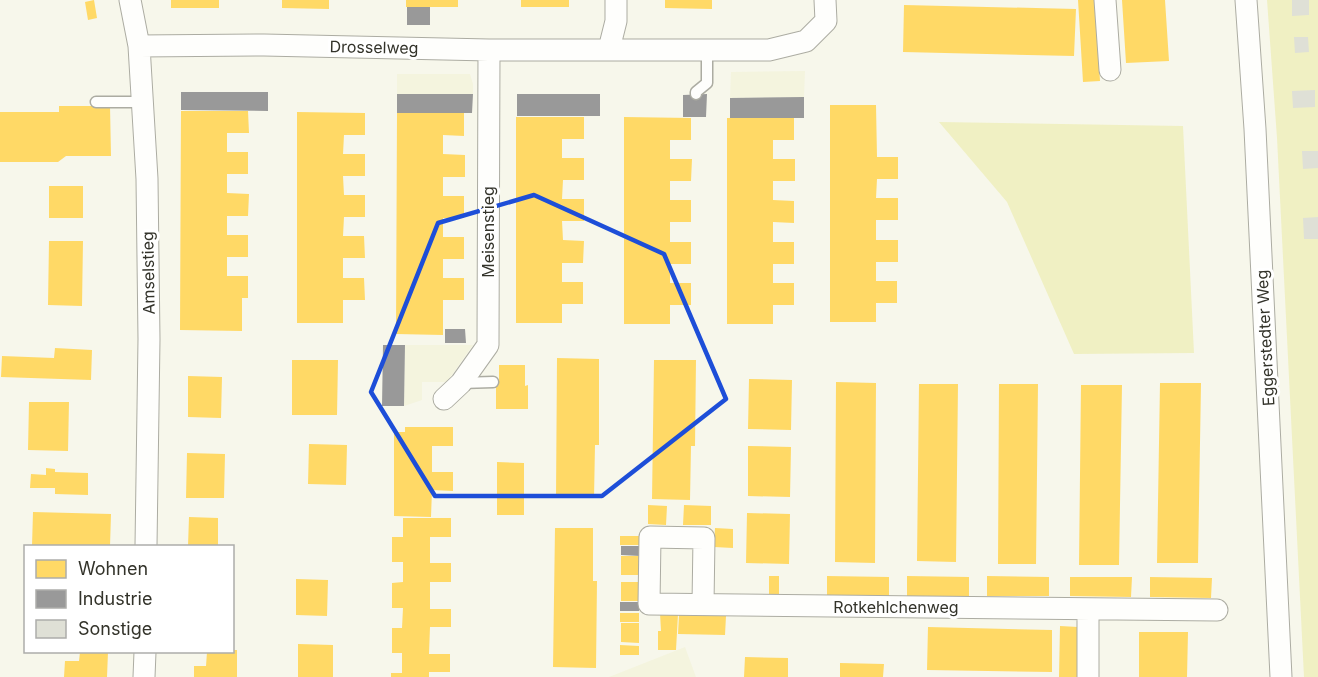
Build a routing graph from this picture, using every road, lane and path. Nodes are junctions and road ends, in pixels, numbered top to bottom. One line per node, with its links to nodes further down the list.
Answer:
1 (130, 0): 6 (street, Amselstieg)
2 (616, 0): 7 (street)
3 (825, 0): 9 (street, Drosselweg)
4 (1105, 0): 10 (street)
5 (1246, 0): 24 (street, Eggerstedter Weg)
6 (139, 46): 8 (street, Drosselweg); 13 (street, Amselstieg)
7 (609, 49): 8 (street, Drosselweg); 9 (street, Drosselweg)
8 (489, 50): 15 (street, Meisenstieg)
9 (707, 51): 11 (lane)
10 (1110, 70)
11 (696, 94)
12 (96, 102): 13 (lane)
13 (142, 102): 17 (street, Amselstieg)
14 (493, 382): 15 (lane)
15 (461, 383): 16 (street, Meisenstieg)
16 (444, 399)
17 (146, 545)
18 (703, 604): 19 (street, Rotkehlchenweg)
19 (1088, 609): 20 (street, Rotkehlchenweg); 23 (street)
20 (1216, 610)
21 (145, 653): 22 (street)
22 (144, 677)
23 (1088, 677)
24 (1281, 677)

